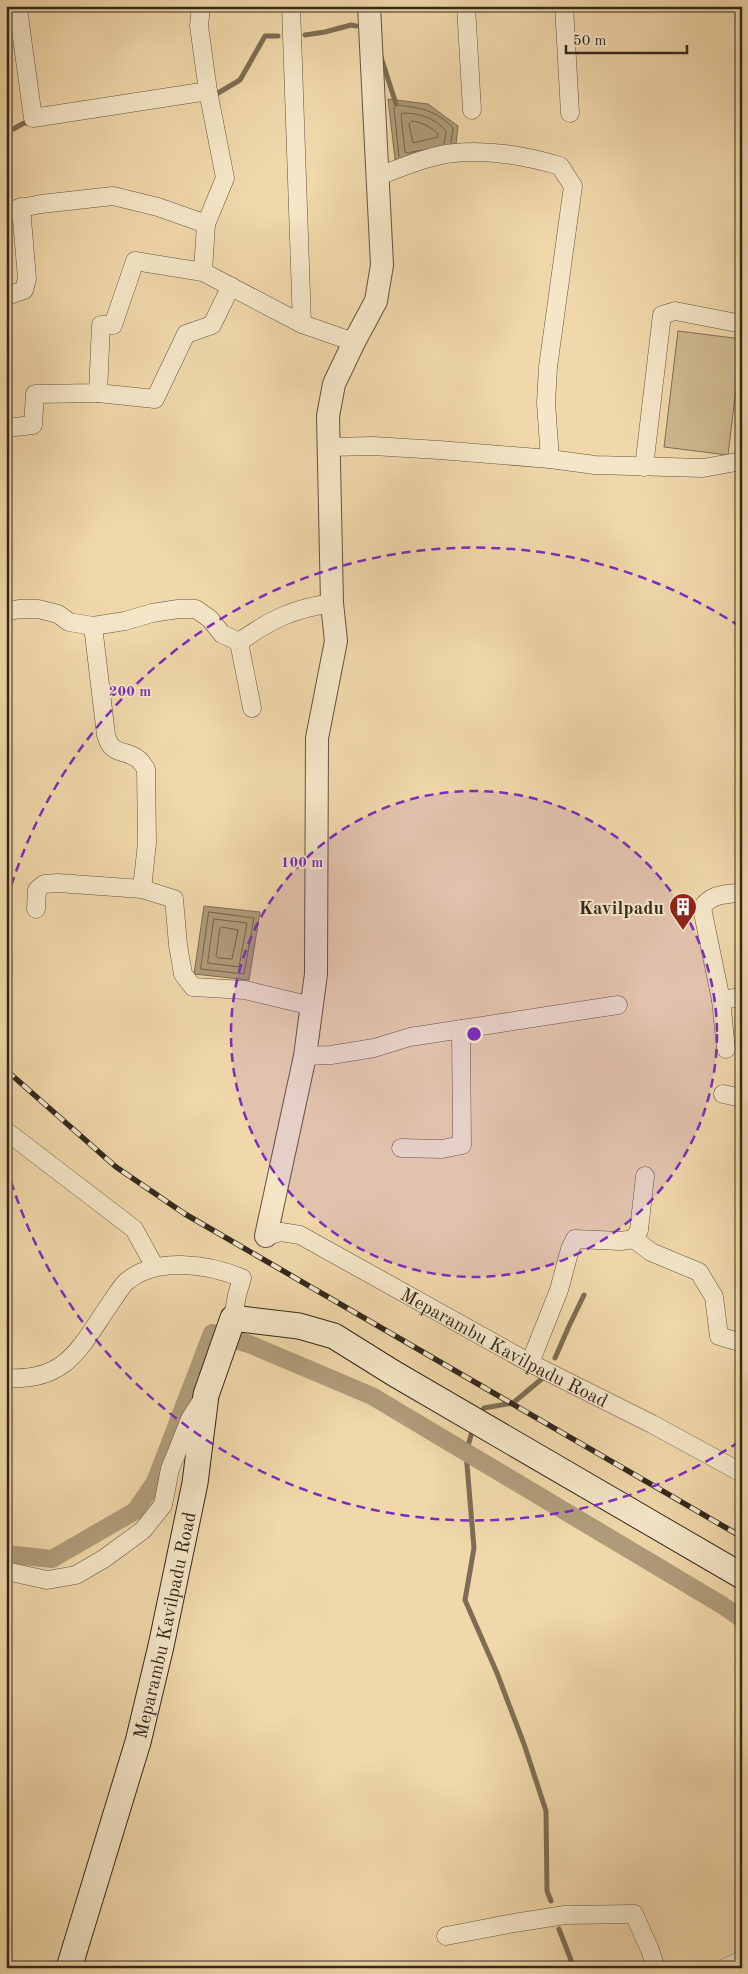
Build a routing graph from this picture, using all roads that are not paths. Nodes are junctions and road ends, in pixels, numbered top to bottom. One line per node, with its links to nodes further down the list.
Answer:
1 (20, 6): 7 (street)
2 (201, 6): 7 (street)
3 (291, 6): 16 (street)
4 (369, 6): 10 (street)
5 (466, 6): 8 (street)
6 (564, 6): 9 (street)
7 (208, 91): 12 (street)
8 (472, 110)
9 (570, 113)
10 (378, 176): 18 (street); 22 (street)
11 (14, 209): 12 (street); 15 (street)
12 (206, 224): 13 (street)
13 (203, 272): 14 (street); 19 (street)
14 (231, 286): 16 (street); 19 (street)
15 (6, 296)
16 (302, 324): 18 (street)
17 (742, 324): 24 (street)
18 (354, 342): 21 (street)
19 (98, 393): 20 (street)
20 (6, 428)
21 (330, 447): 22 (street); 25 (street)
22 (550, 459): 24 (street)
23 (742, 461): 24 (street)
24 (644, 467)
25 (332, 603): 28 (street); 36 (street)
26 (6, 612): 27 (street)
27 (93, 626): 28 (street); 30 (street)
28 (239, 642): 29 (street)
29 (252, 708)
30 (142, 890): 32 (street); 36 (street)
31 (742, 892): 34 (street)
32 (36, 909)
33 (742, 997): 34 (street)
34 (721, 1000): 38 (street)
35 (618, 1005): 37 (street)
36 (312, 1006): 39 (street)
37 (461, 1029): 39 (street); 43 (street)
38 (726, 1049)
39 (305, 1056): 45 (street)
40 (724, 1094): 41 (street)
41 (742, 1098)
42 (6, 1131): 47 (street)
43 (401, 1148)
44 (644, 1176): 46 (street)
45 (266, 1236): 50 (street, Meparambu Kavilpadu Road)
46 (634, 1239): 49 (street); 50 (street)
47 (154, 1267): 48 (street, Meparambu Kavilpadu Road); 51 (street)
48 (233, 1318): 52 (main road, Meparambu Kavilpadu Road); 55 (main road)
49 (742, 1343)
50 (530, 1363): 53 (street, Meparambu Kavilpadu Road)
51 (6, 1378)
52 (206, 1394): 54 (street); 58 (main road, Meparambu Kavilpadu Road)
53 (742, 1473)
54 (6, 1571)
55 (742, 1576)
56 (446, 1936): 59 (street)
57 (742, 1960): 60 (street)
58 (69, 1968)
59 (656, 1968)
60 (725, 1968)

